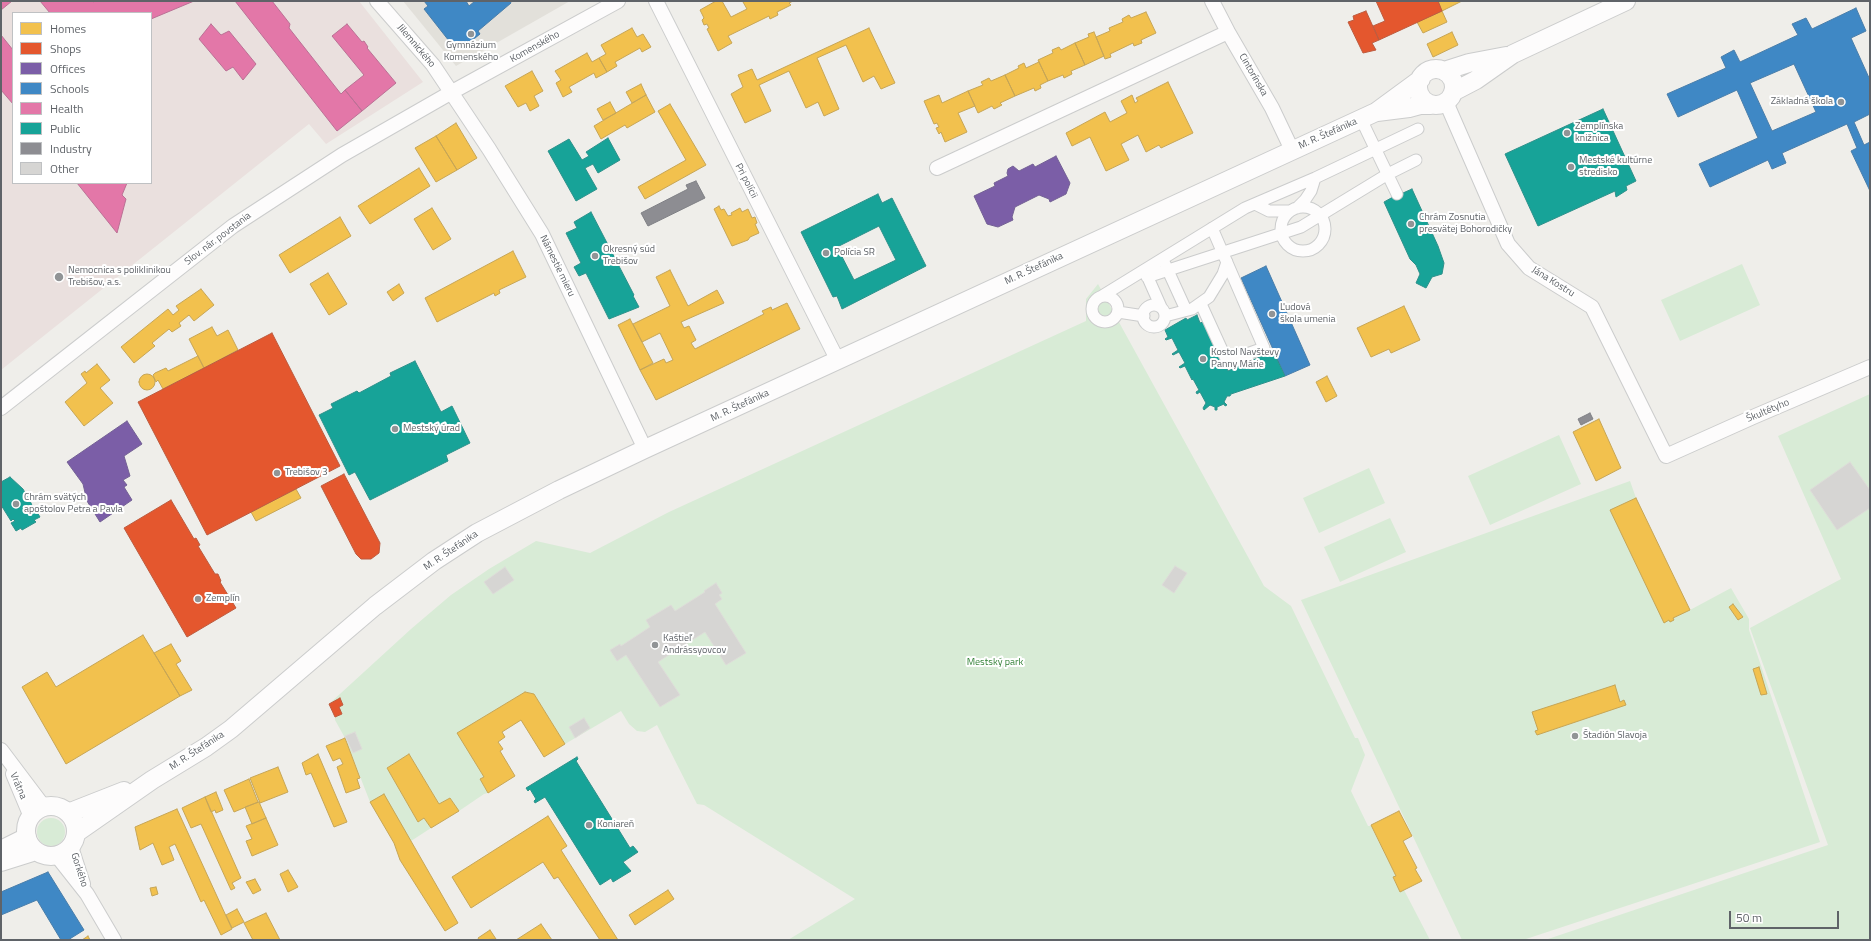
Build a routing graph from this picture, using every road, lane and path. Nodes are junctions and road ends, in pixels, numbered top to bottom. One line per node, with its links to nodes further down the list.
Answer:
1 (377, 1): 10 (street, Jilemnického)
2 (618, 1): 10 (street, Komenského)
3 (656, 1): 36 (street, Pri polícii)
4 (1212, 1): 6 (street, Cintorínska)
5 (1626, 1): 7 (street, M. R. Štefánika)
6 (1228, 32): 15 (street, Cintorínska); 17 (street)
7 (1513, 54): 8 (street, M. R. Štefánika); 11 (street, M. R. Štefánika)
8 (1444, 71): 9 (street); 11 (street)
9 (1421, 79): 11 (street); 12 (street, M. R. Štefánika)
10 (452, 92): 38 (street, Slov. nár. povstania); 39 (street, Námestie mieru)
11 (1444, 100): 12 (street, M. R. Štefánika); 40 (street, Jána Kostru)
12 (1368, 115): 14 (street); 15 (street, M. R. Štefánika)
13 (1418, 129): 14 (street)
14 (1376, 149): 18 (street); 19 (street)
15 (1292, 150): 36 (street, M. R. Štefánika)
16 (1416, 160): 18 (street)
17 (937, 168)
18 (1388, 174): 20 (street); 23 (street)
19 (1315, 178): 21 (street); 22 (street)
20 (1397, 194)
21 (1255, 204): 22 (street); 24 (street)
22 (1294, 209): 23 (street); 25 (street)
23 (1320, 216): 25 (street); 25 (street)
24 (1212, 228): 26 (street); 27 (street)
25 (1282, 234): 26 (street)
26 (1226, 257): 28 (street); 31 (street); 31 (street)
27 (1163, 259): 28 (street); 29 (street)
28 (1168, 270): 29 (street); 34 (street)
29 (1146, 274): 30 (street); 33 (street)
30 (1102, 296): 32 (street); 32 (street)
31 (1201, 304): 34 (street)
32 (1118, 312): 35 (street)
33 (1163, 312): 34 (street); 35 (street); 35 (street)
34 (1181, 315)
35 (1144, 316)
36 (838, 361): 39 (street, M. R. Štefánika)
37 (1870, 367): 40 (street, Škultétyho)
38 (1, 408)
39 (645, 449): 42 (street, M. R. Štefánika)
40 (1666, 456)
41 (3, 752): 43 (street, Vrátna)
42 (152, 780): 44 (street, M. R. Štefánika); 46 (street, M. R. Štefánika)
43 (37, 812): 44 (street); 45 (street)
44 (68, 813): 46 (street)
45 (32, 844): 46 (street); 47 (street); 48 (street)
46 (68, 845): 49 (street, Gorkého)
47 (1, 850)
48 (1, 862)
49 (114, 940)

